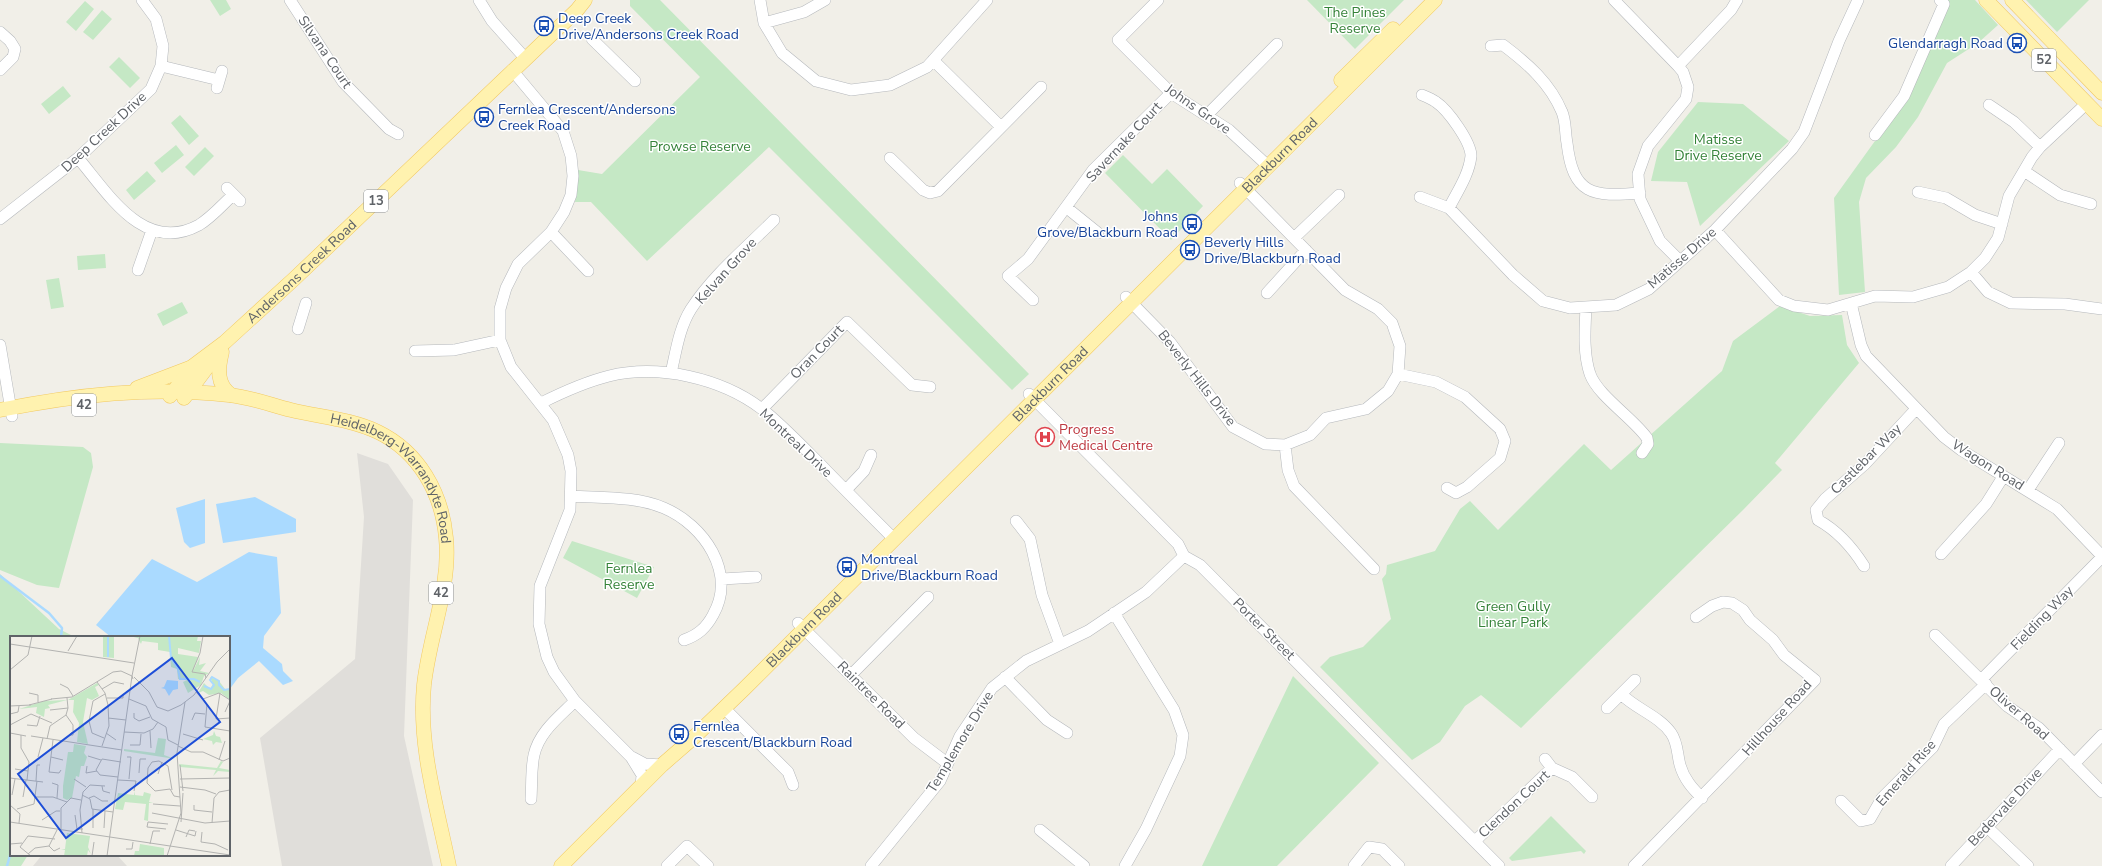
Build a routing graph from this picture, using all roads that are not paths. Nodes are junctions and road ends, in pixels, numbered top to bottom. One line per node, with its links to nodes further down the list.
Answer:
1 (142, 0): 24 (street, Deep Creek Drive)
2 (290, 0): 39 (street, Silvana Court)
3 (479, 0): 22 (street)
4 (585, 0): 22 (main road, Andersons Creek Road / 13)
5 (760, 0): 17 (street)
6 (824, 0): 17 (street)
7 (987, 0): 23 (street)
8 (1158, 0): 31 (street, Johns Grove)
9 (1421, 0): 44 (main road, Blackburn Road)
10 (1435, 0): 44 (main road, Blackburn Road)
11 (1614, 0): 25 (street)
12 (1737, 0): 25 (street)
13 (1858, 0): 59 (street, Matisse Drive)
14 (1940, 0): 40 (street)
15 (1986, 0): 34 (main road, 52)
16 (2012, 0): 32 (main road, 52)
17 (764, 23): 23 (street)
18 (0, 32): 26 (street)
19 (592, 39): 29 (street)
20 (1277, 44): 36 (street)
21 (1491, 46): 48 (street)
22 (525, 58): 27 (main road, Andersons Creek Road / 13)
23 (933, 60): 38 (street)
24 (161, 66): 28 (street); 42 (street, Deep Creek Drive)
25 (1678, 66): 48 (street)
26 (0, 70)
27 (512, 70): 60 (street); 77 (main road, Andersons Creek Road / 13)
28 (219, 80)
29 (635, 81)
30 (1040, 87): 38 (street)
31 (1171, 93): 36 (street, Johns Grove); 53 (street, Savernake Court)
32 (2102, 93)
33 (1422, 95): 54 (street)
34 (2086, 104): 37 (main road, 52); 41 (street)
35 (1989, 105): 41 (street)
36 (1207, 115): 44 (street, Johns Grove)
37 (2102, 119)
38 (1001, 127): 43 (street)
39 (398, 134)
40 (1875, 135)
41 (2040, 147): 45 (street)
42 (78, 158): 55 (street, Deep Creek Drive); 58 (street)
43 (890, 158)
44 (1265, 163): 46 (main road, Blackburn Road)
45 (2024, 171): 52 (street); 57 (street)
46 (1243, 186): 62 (street, Beverly Hills Drive); 69 (main road, Blackburn Road)
47 (1918, 192): 57 (street)
48 (1640, 193): 64 (street)
49 (233, 195): 58 (street)
50 (1339, 195): 62 (street)
51 (1420, 197): 54 (street, Matisse Drive)
52 (2091, 204)
53 (1067, 208): 61 (street); 70 (street, Savernake Court)
54 (1449, 208): 73 (street, Matisse Drive)
55 (0, 219)
56 (774, 220): 81 (street, Kelvan Grove)
57 (2002, 224): 67 (street)
58 (152, 230): 65 (street)
59 (1715, 230): 64 (street, Matisse Drive); 72 (street)
60 (551, 232): 66 (street); 76 (street)
61 (1098, 233)
62 (1294, 238): 63 (street, Beverly Hills Drive)
63 (1306, 250): 68 (street); 83 (street, Beverly Hills Drive)
64 (1680, 261): 73 (street, Matisse Drive)
65 (138, 270)
66 (588, 271)
67 (1971, 272): 72 (street); 74 (street)
68 (1267, 293)
69 (1129, 299): 88 (main road, Blackburn Road); 95 (street, Beverly Hills Drive)
70 (1033, 300)
71 (306, 303): 75 (street)
72 (1851, 303): 91 (street, Wagon Road)
73 (1586, 307): 96 (street)
74 (2102, 309)
75 (298, 329)
76 (500, 340): 79 (street); 89 (street)
77 (225, 342): 80 (main road, Andersons Creek Road / 13); 86 (main road); 87 (main road, Andersons Creek Road / 13)
78 (0, 345): 82 (street)
79 (414, 351)
80 (193, 366): 85 (main road); 87 (main road, Andersons Creek Road / 13)
81 (671, 373): 89 (street, Montreal Drive); 90 (street, Montreal Drive)
82 (2, 374): 93 (street)
83 (1398, 374): 95 (street, Beverly Hills Drive); 99 (street)
84 (930, 387): 90 (street, Oran Court)
85 (117, 393): 87 (main road, Heidelberg-Warrandyte Road / 42); 93 (main road, Heidelberg-Warrandyte Road / 42)
86 (231, 395): 87 (main road, Heidelberg-Warrandyte Road / 42); 92 (main road, Heidelberg-Warrandyte Road / 42)
87 (178, 396): 92 (main road, Heidelberg-Warrandyte Road / 42); 93 (main road, Heidelberg-Warrandyte Road / 42)
88 (1032, 396): 104 (main road, Blackburn Road); 106 (street, Porter Street)
89 (541, 403): 102 (street)
90 (762, 409): 100 (street, Montreal Drive)
91 (1916, 409): 98 (street, Wagon Road); 108 (street, Castlebar Way)
92 (291, 410): 144 (main road, Heidelberg-Warrandyte Road / 42)
93 (6, 413)
94 (2059, 443): 101 (street)
95 (1285, 445): 109 (street)
96 (1642, 453)
97 (871, 455): 100 (street)
98 (2003, 477): 101 (street, Wagon Road); 105 (street)
99 (1447, 488)
100 (846, 490): 104 (street, Montreal Drive)
101 (2028, 490): 107 (street, Wagon Road)
102 (571, 496): 111 (street); 124 (street)
103 (1016, 521): 118 (street)
104 (891, 536): 115 (main road, Blackburn Road)
105 (1941, 554)
106 (1184, 556): 113 (street, Templemore Drive); 143 (street, Porter Street)
107 (2102, 556): 122 (street, Fielding Way)
108 (1864, 566)
109 (1374, 569)
110 (756, 577): 111 (street)
111 (722, 579): 117 (street)
112 (928, 597): 119 (street)
113 (1114, 613): 118 (street, Templemore Drive); 150 (street)
114 (1696, 617): 138 (street, Hillhouse Road)
115 (801, 626): 119 (street, Raintree Road); 125 (main road, Blackburn Road); 133 (main road, Blackburn Road)
116 (1934, 635): 122 (street, Oliver Road)
117 (684, 640)
118 (1060, 644): 120 (street, Templemore Drive)
119 (851, 675): 131 (street, Raintree Road)
120 (1005, 677): 127 (street); 131 (street, Templemore Drive)
121 (1634, 680): 123 (street)
122 (1983, 682): 129 (street, Oliver Road); 140 (street, Emerald Rise)
123 (1621, 694): 126 (street); 138 (street)
124 (575, 701): 130 (street); 139 (street)
125 (724, 708): 133 (main road, Blackburn Road); 134 (street)
126 (1607, 708)
127 (1067, 733)
128 (2102, 735): 132 (street)
129 (2060, 749): 132 (street, Oliver Road); 141 (street, Bedervale Drive)
130 (631, 757): 133 (street); 135 (street)
131 (947, 763): 148 (street, Templemore Drive)
132 (2074, 764): 136 (street, Oliver Road)
133 (662, 765): 135 (main road, Blackburn Road)
134 (793, 785)
135 (641, 787): 145 (main road, Blackburn Road)
136 (2102, 792)
137 (1592, 797): 143 (street, Clendon Court)
138 (1702, 798): 154 (street, Hillhouse Road)
139 (531, 799)
140 (1841, 802)
141 (1986, 826): 155 (street, Bedervale Drive); 156 (street)
142 (1040, 830): 149 (street)
143 (1475, 841): 153 (street, Porter Street)
144 (449, 866)
145 (561, 866)
146 (667, 866): 147 (street)
147 (708, 866)
148 (871, 866)
149 (1084, 866)
150 (1125, 866)
151 (1354, 866): 152 (street)
152 (1399, 866)
153 (1499, 866)
154 (1634, 866)
155 (1951, 866)
156 (2028, 866)

